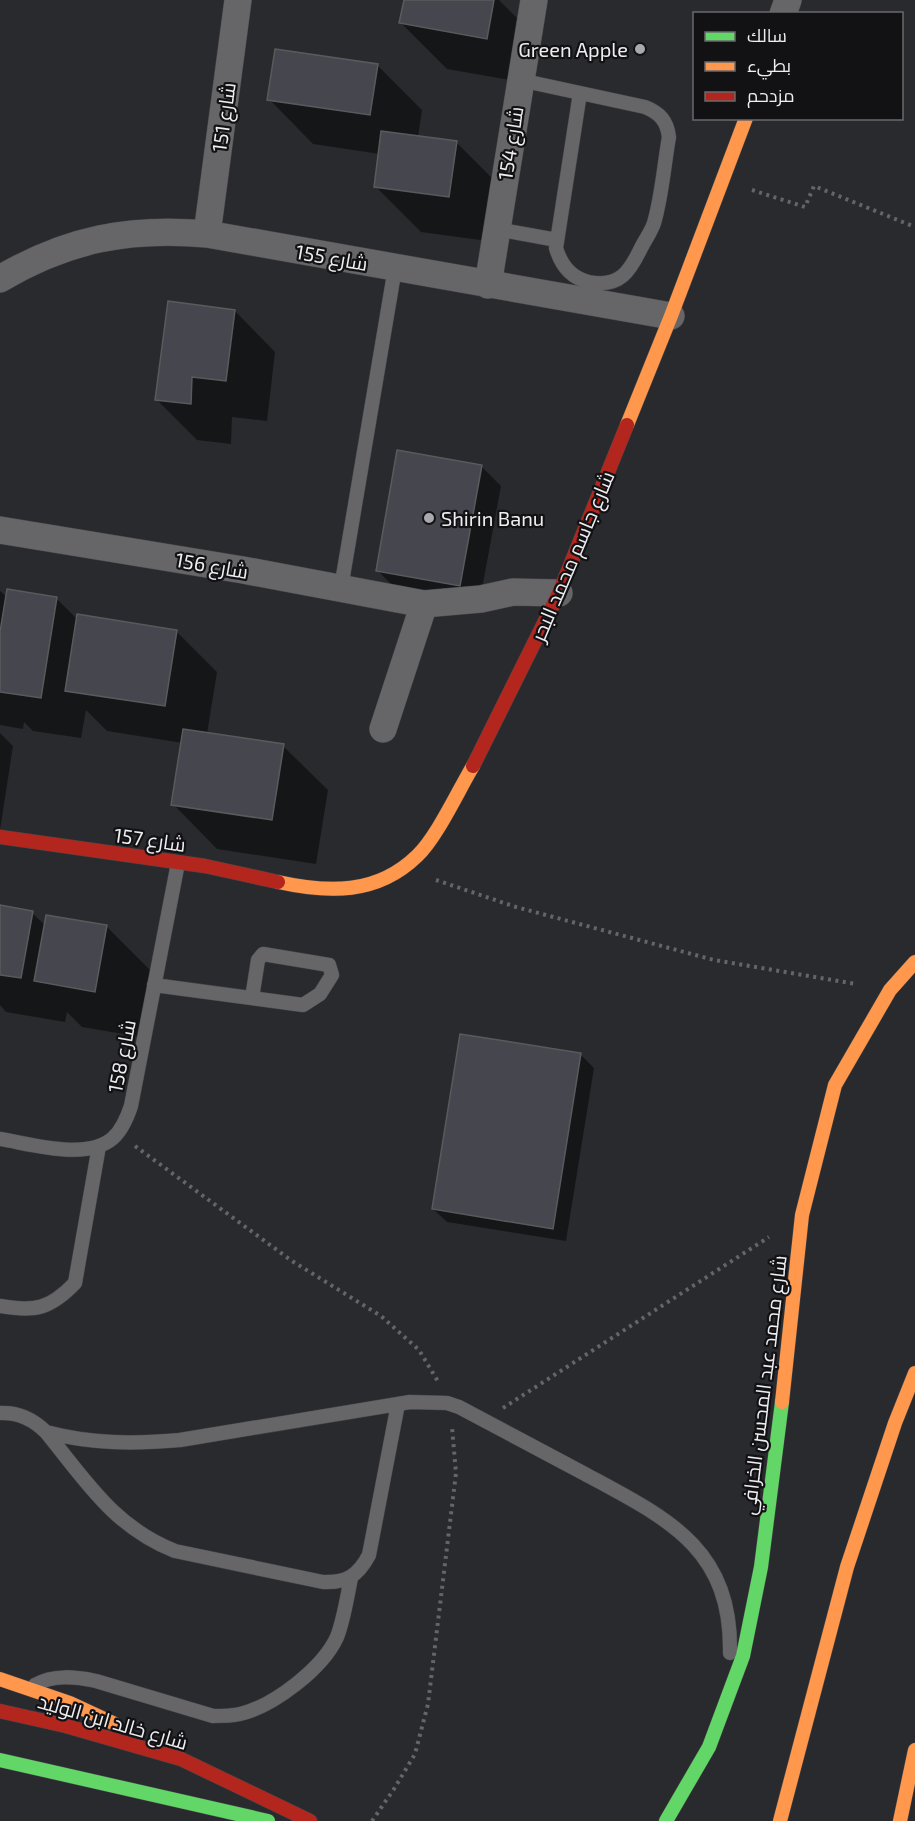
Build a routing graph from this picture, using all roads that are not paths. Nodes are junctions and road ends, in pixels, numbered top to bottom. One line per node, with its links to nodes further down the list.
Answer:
1 (238, 0): 7 (street, شارع 151)
2 (534, 0): 3 (street, شارع 154)
3 (520, 80): 4 (lane); 6 (street, شارع 154)
4 (580, 93): 8 (lane); 8 (lane)
5 (745, 120): 12 (main road, شارع جاسم محمد البحر)
6 (496, 229): 8 (lane); 11 (street, شارع 154)
7 (207, 234): 9 (street, شارع 155); 10 (street, شارع 155)
8 (557, 240)
9 (395, 268): 11 (street, شارع 155); 14 (lane)
10 (0, 279)
11 (488, 285): 12 (street, شارع 155)
12 (671, 316): 15 (main road, شارع جاسم محمد البحر)
13 (0, 530): 14 (street, شارع 156)
14 (341, 588): 16 (street, شارع 156)
15 (559, 593): 16 (street, شارع 156); 20 (main road, شارع جاسم محمد البحر)
16 (424, 604): 17 (street)
17 (383, 729)
18 (0, 837): 19 (main road, شارع 157)
19 (178, 863): 20 (main road, شارع 157); 22 (lane, شارع 158)
20 (293, 885)
21 (915, 962): 34 (main road, شارع محمد عبد المحسن الخرافي)
22 (154, 985): 23 (lane); 25 (lane, شارع 158)
23 (252, 998): 23 (lane)
24 (0, 1139): 25 (lane)
25 (99, 1146): 26 (lane)
26 (0, 1306)
27 (915, 1373): 42 (main road)
28 (398, 1404): 30 (lane); 31 (lane); 34 (lane)
29 (0, 1413): 30 (lane)
30 (46, 1432): 31 (lane)
31 (351, 1578): 33 (lane)
32 (0, 1679): 33 (main road)
33 (29, 1689): 37 (main road)
34 (726, 1703): 41 (main road, شارع محمد عبد المحسن الخرافي)
35 (0, 1711): 37 (main road, شارع خالد ابن الوليد)
36 (915, 1750): 43 (main road)
37 (181, 1759): 40 (main road, شارع خالد ابن الوليد)
38 (0, 1760): 39 (main road)
39 (268, 1821)
40 (310, 1821)
41 (666, 1821)
42 (780, 1821)
43 (900, 1821)

